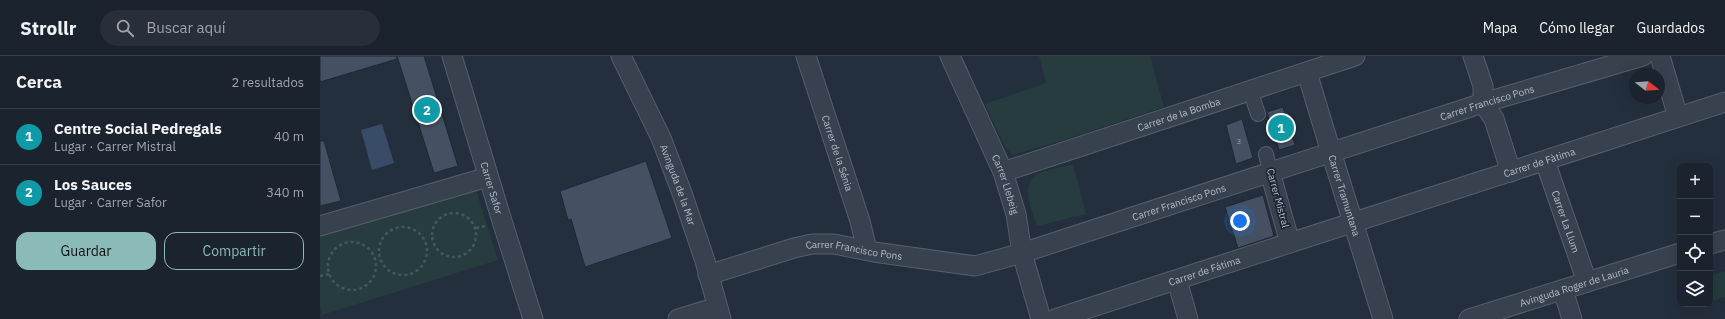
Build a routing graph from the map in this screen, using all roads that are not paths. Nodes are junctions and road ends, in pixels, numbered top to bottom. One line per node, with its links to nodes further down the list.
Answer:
1 (452, 56): 22 (street, Carrer Safor)
2 (621, 56): 31 (street, Avinguda de la Mar)
3 (806, 56): 28 (street, Carrer de la Sénia)
4 (950, 56): 19 (street, Carrer Llebeig)
5 (1355, 56): 9 (street, Carrer de la Bomba)
6 (1473, 56): 13 (street)
7 (1643, 56): 13 (street, Carrer Francisco Pons)
8 (1660, 56): 15 (street)
9 (1324, 61): 10 (street, Carrer de la Bomba)
10 (1307, 72): 11 (street, Carrer de la Bomba); 16 (street, Carrer Tramuntana)
11 (1250, 90): 14 (street); 19 (street, Carrer de la Bomba)
12 (1725, 102): 15 (street, Carrer de Fàtima)
13 (1483, 103): 16 (street, Carrer Francisco Pons); 21 (street)
14 (1258, 114)
15 (1678, 117): 18 (street, Carrer de Fàtima)
16 (1330, 152): 20 (street, Carrer Francisco Pons); 23 (street, Carrer Tramuntana)
17 (1266, 154): 20 (street, Carrer Mistral)
18 (1545, 161): 21 (street, Carrer de Fàtima); 33 (street, Carrer La Llum)
19 (1003, 172): 29 (street, Carrer Llebeig)
20 (1270, 172): 26 (street, Carrer Mistral); 29 (street, Carrer Francisco Pons)
21 (1511, 172): 23 (street, Carrer de Fàtima)
22 (488, 177): 24 (street); 36 (street, Carrer Safor)
23 (1354, 221): 26 (street, Carrer de Fátima); 41 (street, Carrer Tramuntana)
24 (320, 226)
25 (1725, 240): 27 (street)
26 (1290, 243): 32 (street, Carrer de Fátima)
27 (1713, 243)
28 (867, 250): 29 (street, Carrer Francisco Pons); 31 (street, Carrer Francisco Pons)
29 (1022, 253): 38 (street, Carrer Llebeig)
30 (1677, 254): 33 (street, Avinguda Roger de Lauria)
31 (708, 275): 35 (street, Avinguda de la Mar)
32 (1177, 280): 39 (street, Carrer de Fátima); 40 (street)
33 (1587, 282): 34 (street, Avinguda Roger de Lauria)
34 (1562, 290): 42 (street, Avinguda Roger de Lauria); 43 (street)
35 (719, 313): 37 (street)
36 (533, 319)
37 (678, 319)
38 (1041, 319)
39 (1055, 319)
40 (1188, 319)
41 (1382, 319)
42 (1469, 319)
43 (1572, 319)

